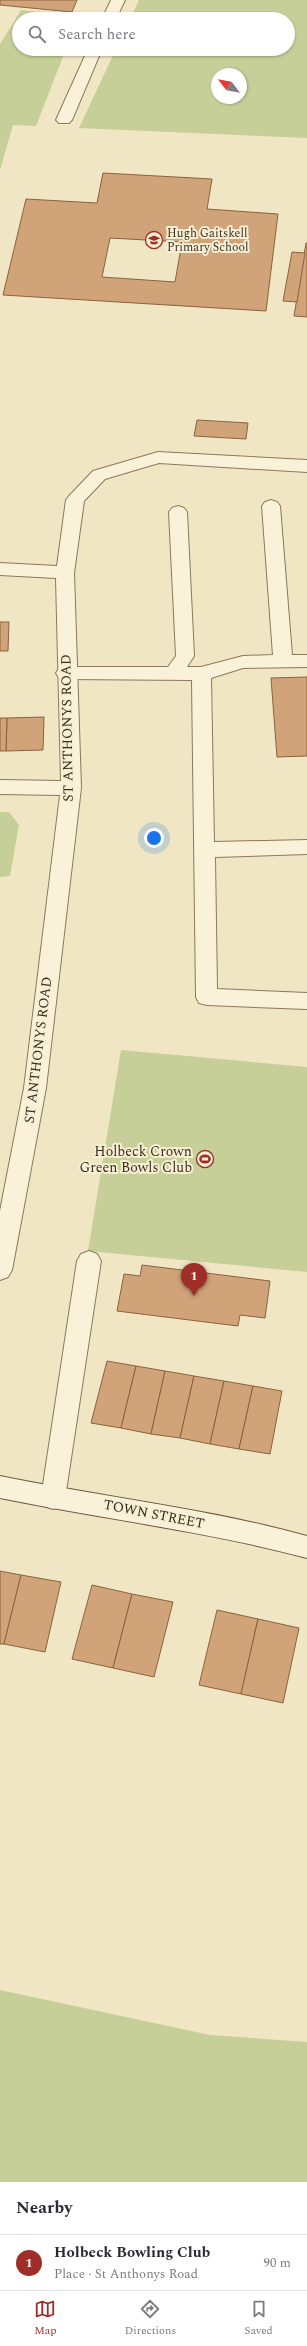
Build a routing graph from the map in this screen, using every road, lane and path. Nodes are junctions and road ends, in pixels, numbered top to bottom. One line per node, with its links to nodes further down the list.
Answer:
1 (118, 0): 2 (street)
2 (112, 12)
3 (92, 56): 4 (street)
4 (64, 120)
5 (307, 466): 9 (street, ST ANTHONYS ROAD)
6 (271, 506): 10 (street)
7 (178, 512): 13 (street)
8 (0, 569): 9 (street)
9 (65, 573): 12 (street, ST ANTHONYS ROAD)
10 (283, 662): 11 (street); 14 (street)
11 (307, 662)
12 (66, 673): 13 (street); 16 (street, ST ANTHONYS ROAD)
13 (173, 674): 14 (street)
14 (201, 674): 18 (street)
15 (0, 787): 16 (street)
16 (70, 788): 21 (street, ST ANTHONYS ROAD)
17 (307, 847): 18 (street)
18 (204, 850): 19 (street)
19 (307, 1001)
20 (89, 1261): 23 (street)
21 (0, 1270)
22 (0, 1487): 23 (street, TOWN STREET)
23 (53, 1498): 24 (street, TOWN STREET)
24 (307, 1547)

